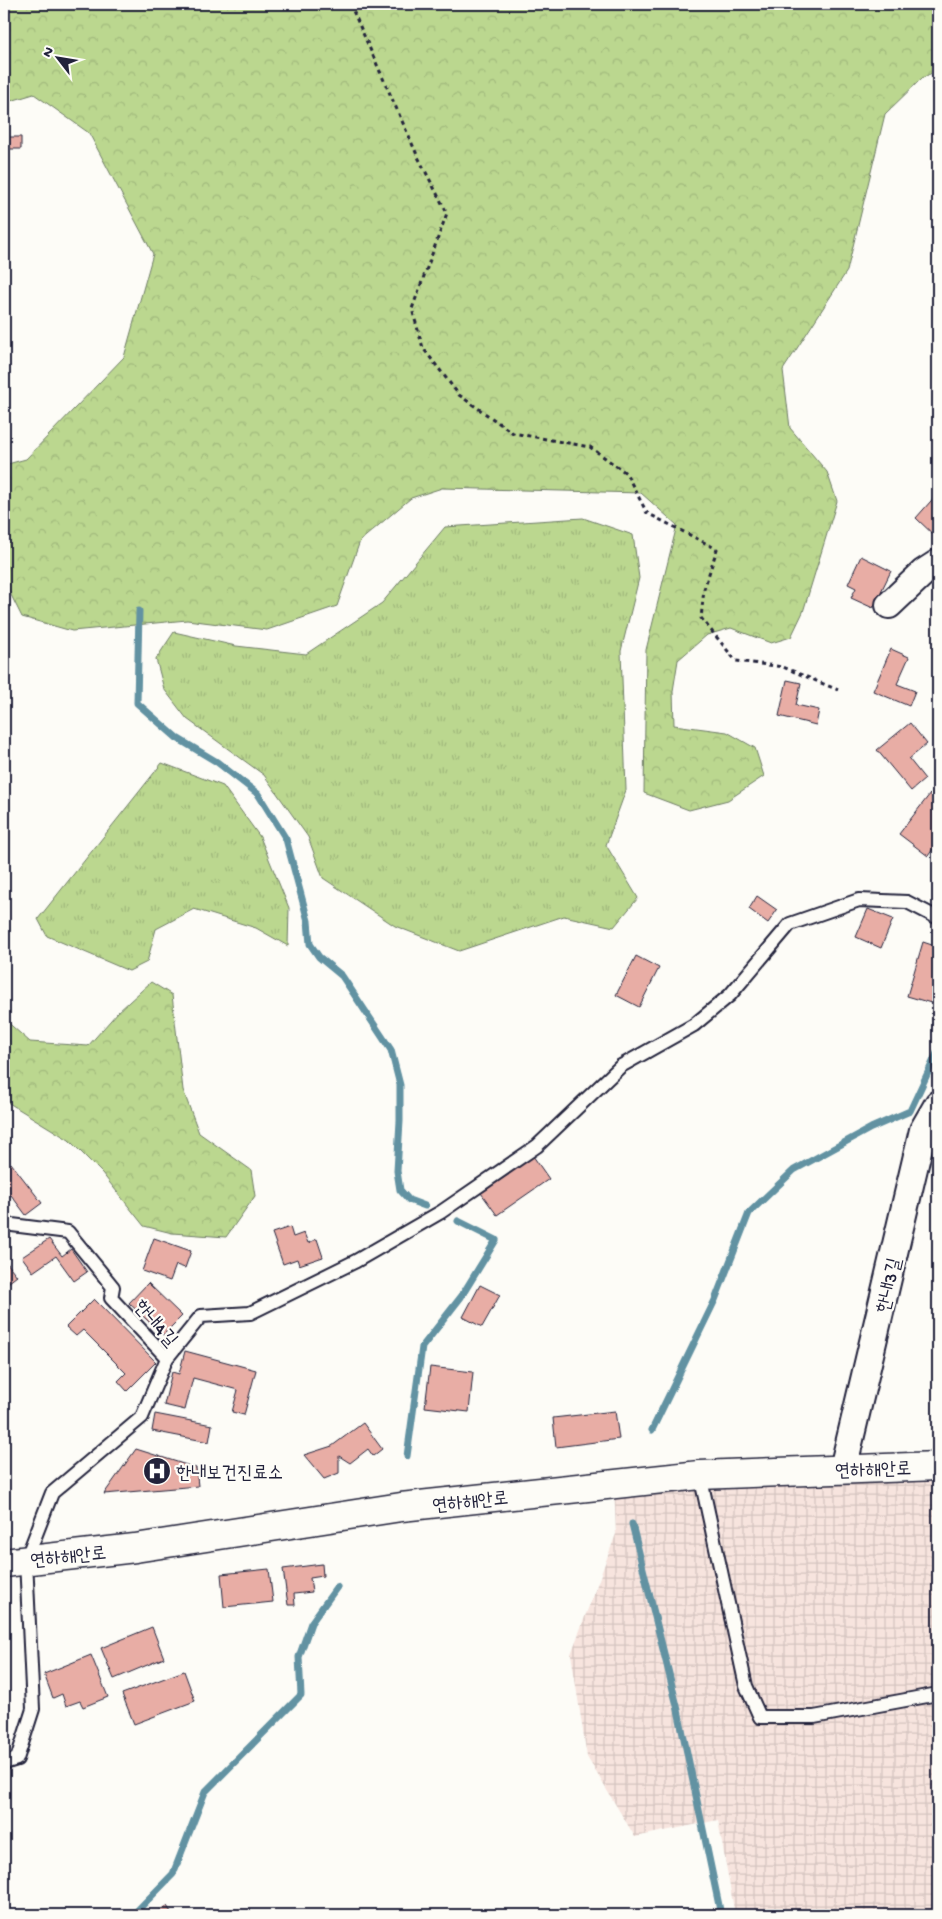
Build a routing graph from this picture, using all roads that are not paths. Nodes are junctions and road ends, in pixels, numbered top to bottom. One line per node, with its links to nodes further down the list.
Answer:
1 (938, 563): 2 (street)
2 (889, 605)
3 (938, 918): 6 (lane)
4 (938, 1104): 8 (street, 한내3길)
5 (4, 1224): 6 (lane, 한내4길)
6 (167, 1358): 10 (lane, 한내4길)
7 (938, 1466): 8 (street, 연하해안로)
8 (843, 1469): 9 (street, 연하해안로)
9 (700, 1475): 10 (street, 연하해안로); 11 (lane)
10 (15, 1561): 12 (lane)
11 (938, 1694)
12 (4, 1763)

